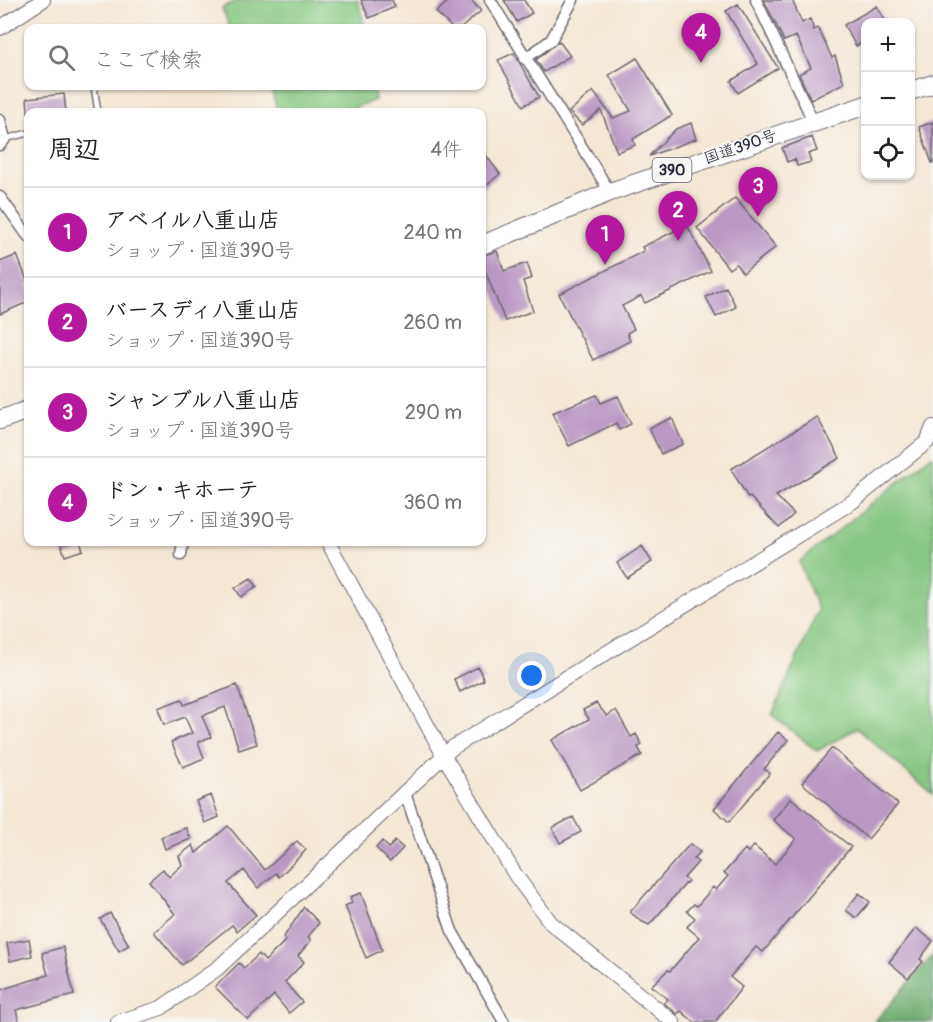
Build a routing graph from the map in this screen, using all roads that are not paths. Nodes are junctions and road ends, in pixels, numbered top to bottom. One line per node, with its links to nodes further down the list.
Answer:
1 (43, 0): 5 (street)
2 (490, 0): 6 (street)
3 (573, 0): 6 (street)
4 (756, 0): 13 (street)
5 (0, 28)
6 (525, 59): 16 (street)
7 (933, 84): 8 (highway)
8 (915, 89)
9 (95, 90): 11 (lane)
10 (861, 107): 13 (highway, 国道390号 / 390)
11 (97, 108)
12 (0, 120): 15 (street)
13 (813, 121): 16 (highway, 国道390号 / 390)
14 (24, 134): 15 (lane)
15 (2, 142)
16 (610, 192): 19 (highway, 国道390号 / 390)
17 (0, 197): 18 (street)
18 (24, 230)
19 (486, 243)
20 (24, 411): 21 (highway)
21 (0, 420)
22 (933, 427): 23 (street)
23 (930, 445): 27 (street)
24 (182, 546): 26 (street)
25 (330, 546): 27 (street)
26 (181, 555)
27 (444, 756): 28 (street); 31 (street)
28 (405, 793): 29 (street); 30 (street)
29 (118, 1022)
30 (504, 1022)
31 (673, 1022)

